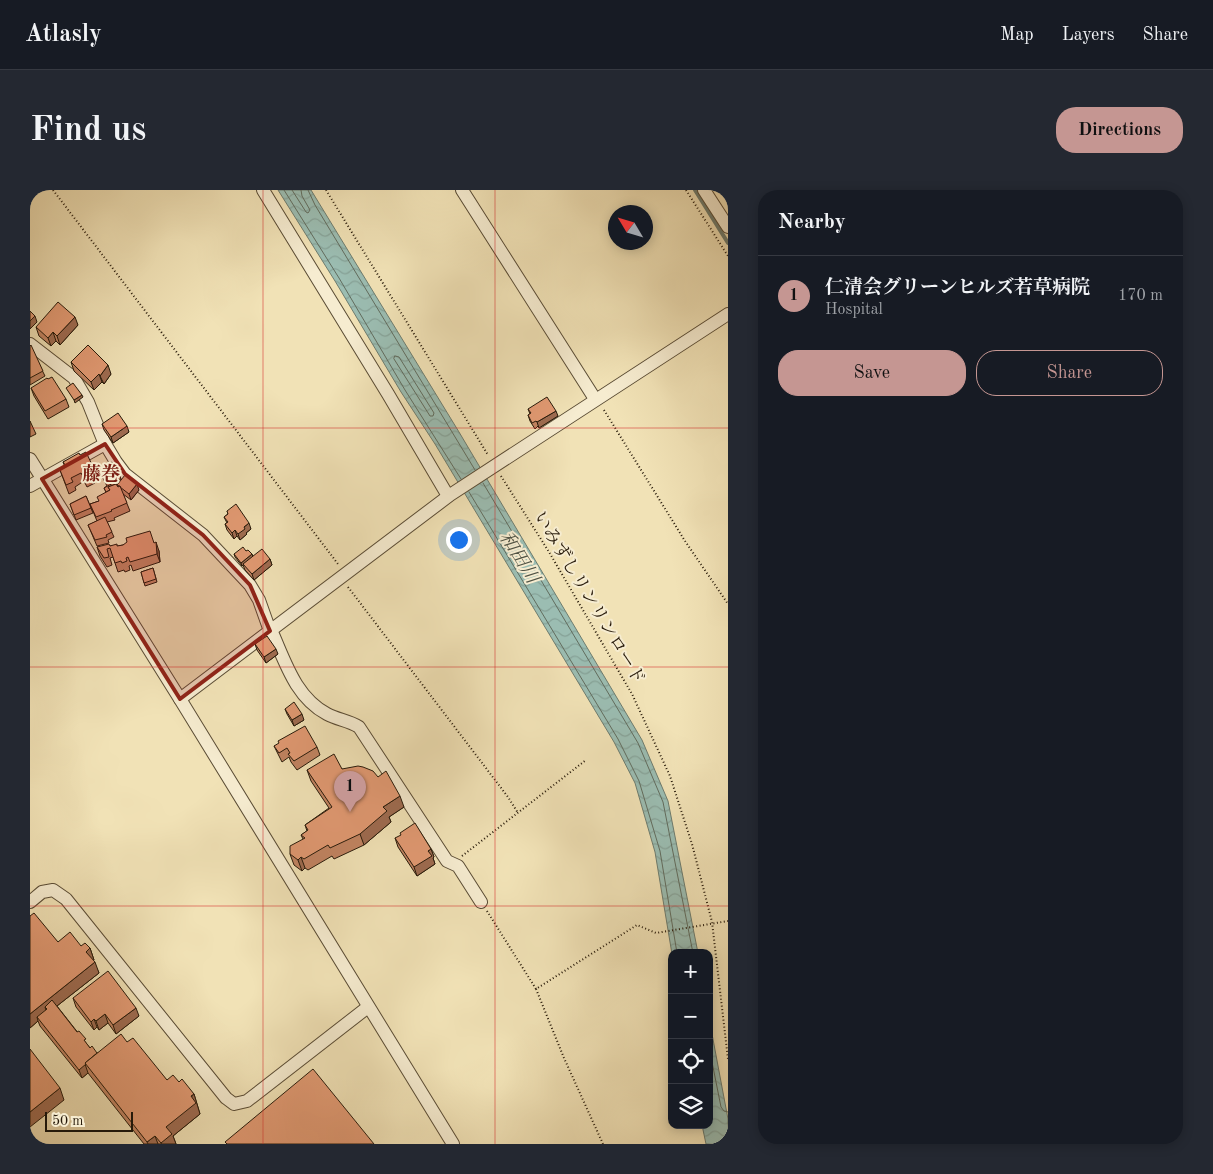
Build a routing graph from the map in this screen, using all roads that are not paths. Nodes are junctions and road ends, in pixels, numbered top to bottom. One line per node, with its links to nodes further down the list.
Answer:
1 (263, 190): 12 (street)
2 (462, 190): 7 (street)
3 (704, 190): 4 (street)
4 (728, 227)
5 (728, 314): 7 (street)
6 (30, 344): 8 (street)
7 (596, 398): 12 (street)
8 (105, 444): 10 (street); 13 (street)
9 (30, 460): 10 (street)
10 (42, 479): 11 (street); 14 (street)
11 (30, 486)
12 (449, 495): 13 (street)
13 (270, 631): 14 (street); 16 (street)
14 (180, 699): 17 (street)
15 (30, 902): 17 (street)
16 (481, 902)
17 (368, 1007): 18 (street)
18 (453, 1144)

